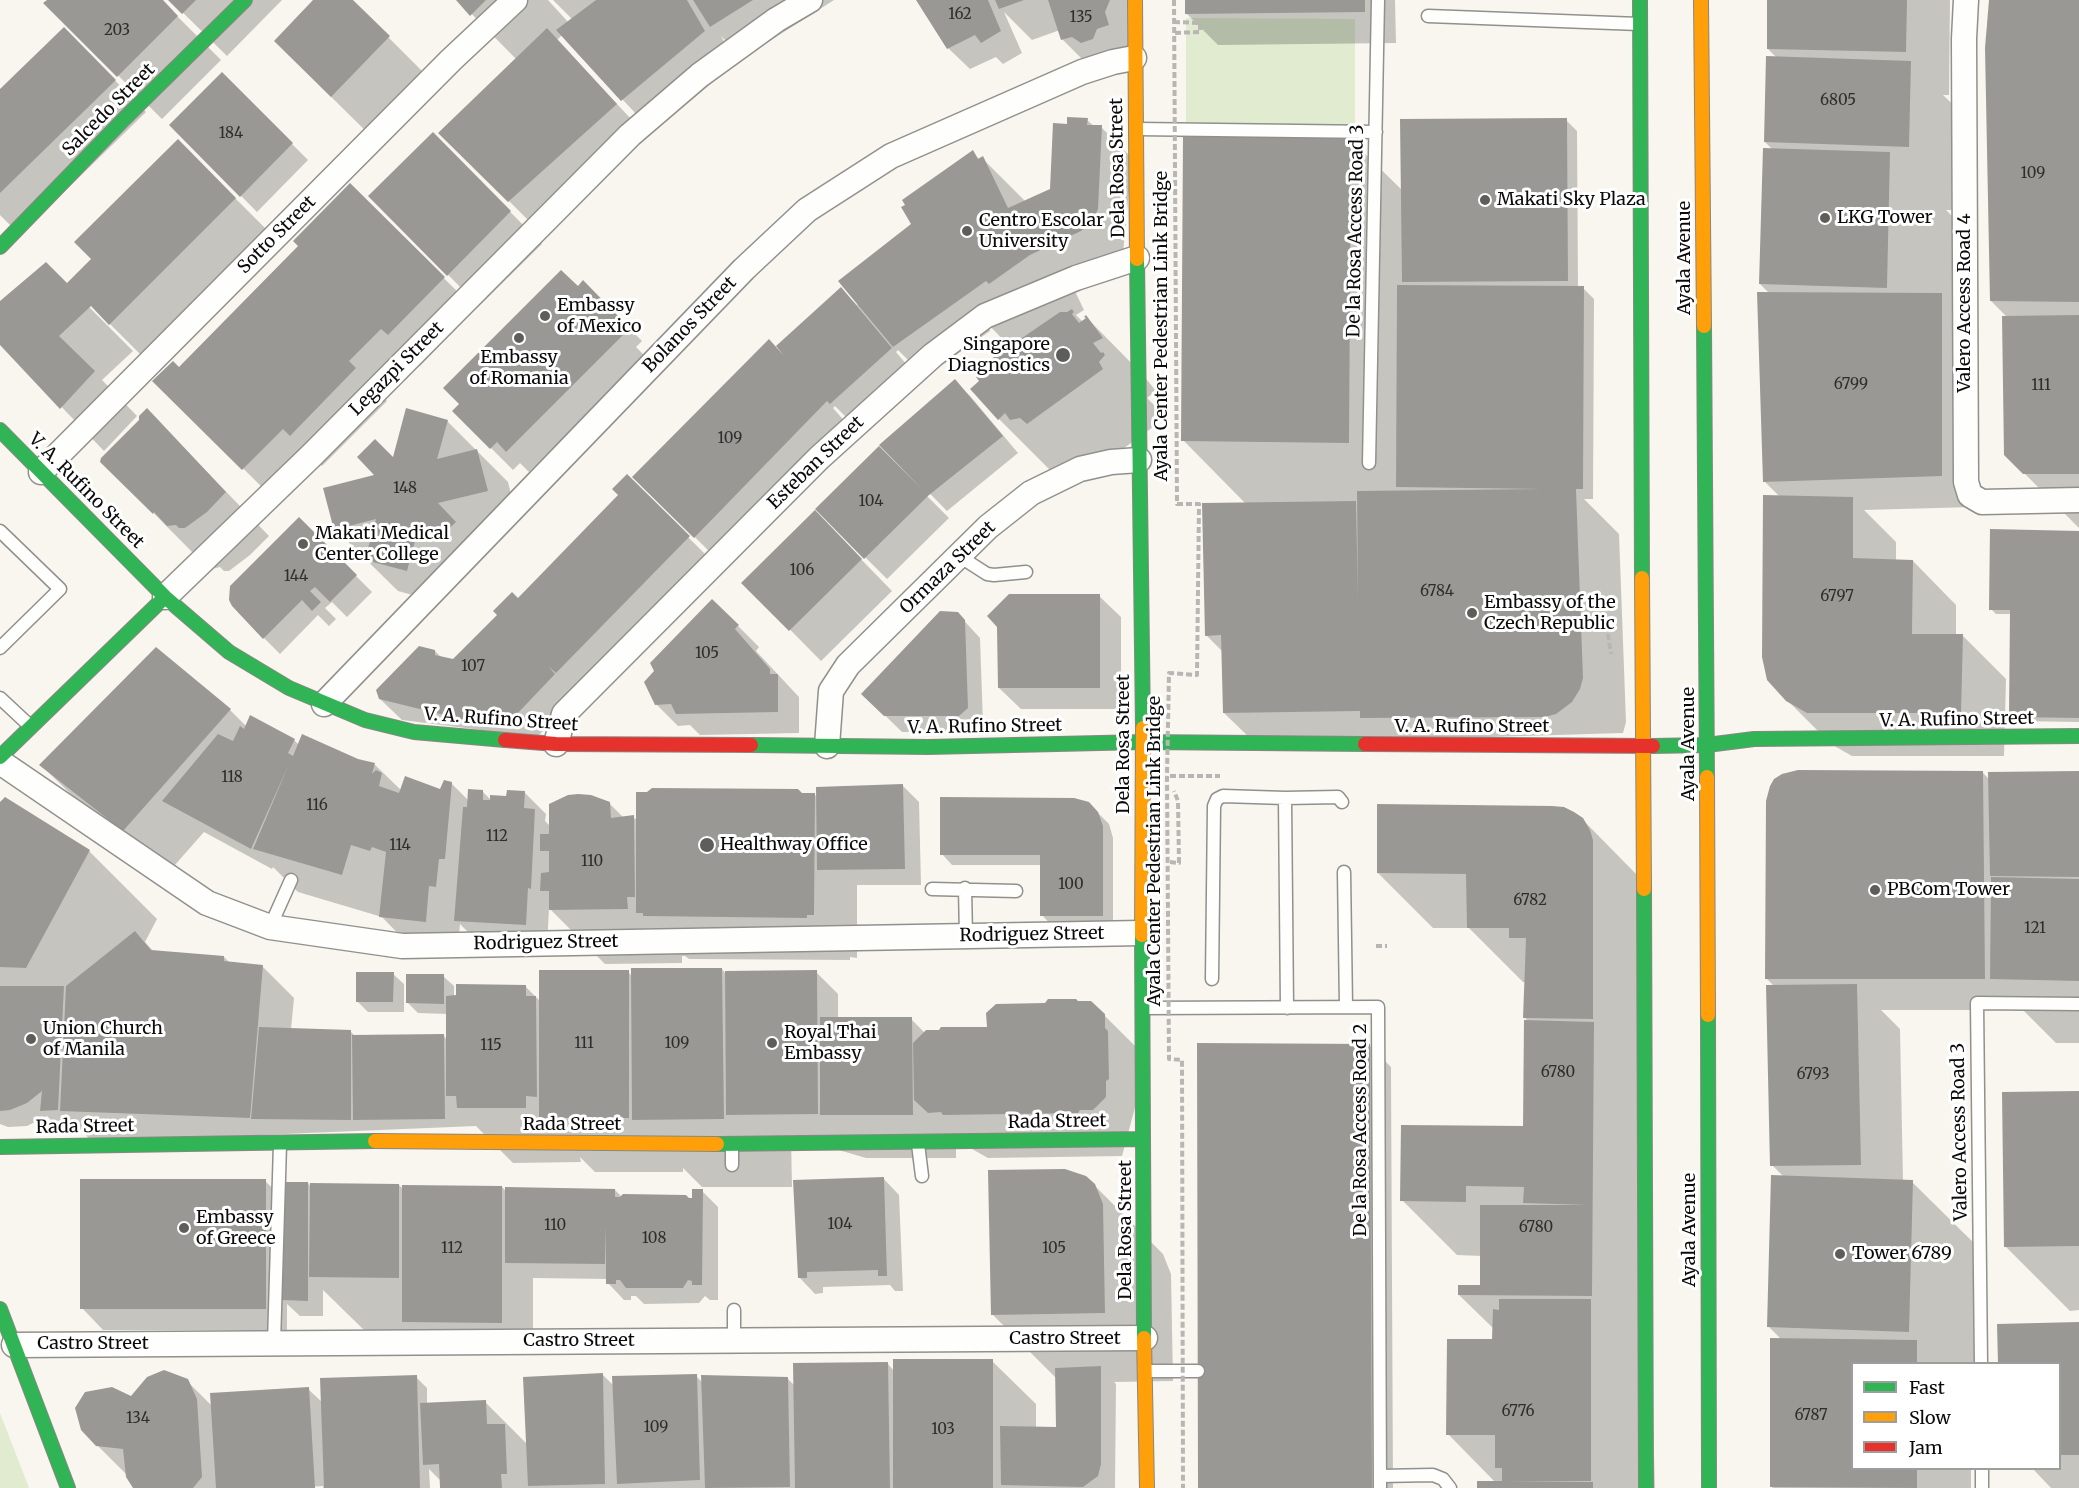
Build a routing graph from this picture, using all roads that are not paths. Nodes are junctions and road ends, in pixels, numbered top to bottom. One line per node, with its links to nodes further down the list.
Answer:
1 (245, 0): 14 (street, Salcedo Street)
2 (515, 0): 19 (street, Sotto Street)
3 (810, 0): 24 (street, Legazpi Street)
4 (1135, 0): 11 (street, Dela Rosa Street)
5 (1378, 0): 13 (lane, De la Rosa Access Road 3)
6 (1640, 0): 10 (street)
7 (1701, 0): 32 (street, Ayala Avenue)
8 (1966, 0): 20 (street, Valero Access Road 4)
9 (1428, 16): 10 (lane)
10 (1640, 24): 34 (street)
11 (1134, 58): 12 (street, Dela Rosa Street); 27 (street, Bolanos Street)
12 (1135, 129): 13 (lane); 15 (street, Dela Rosa Street)
13 (1376, 132): 18 (lane, De la Rosa Access Road 3)
14 (0, 247)
15 (1137, 258): 17 (street, Dela Rosa Street); 31 (street, Esteban Street)
16 (0, 430): 19 (street, V. A. Rufino Street)
17 (1139, 460): 22 (street, Ormaza Street); 30 (street, Dela Rosa Street)
18 (1369, 463)
19 (41, 471): 24 (street, V. A. Rufino Street)
20 (2079, 500)
21 (0, 531): 25 (lane)
22 (959, 556): 23 (lane); 33 (street, Ormaza Street)
23 (1026, 572)
24 (165, 597): 27 (street, V. A. Rufino Street); 28 (street, Legazpi Street)
25 (0, 648)
26 (0, 698): 28 (lane)
27 (324, 704): 31 (street, V. A. Rufino Street)
28 (30, 727): 36 (street, Legazpi Street)
29 (2079, 736): 32 (street, V. A. Rufino Street)
30 (1143, 742): 33 (street, V. A. Rufino Street); 34 (street, V. A. Rufino Street); 45 (street, Dela Rosa Street)
31 (555, 744): 33 (street, V. A. Rufino Street)
32 (1707, 745): 34 (street, V. A. Rufino Street); 35 (street); 74 (street, Ayala Avenue)
33 (827, 746)
34 (1642, 746): 73 (street)
35 (2019, 750)
36 (0, 759): 44 (street, Rodriguez Street)
37 (1285, 798): 38 (lane); 47 (lane); 51 (lane)
38 (1342, 802)
39 (1344, 872): 49 (lane)
40 (291, 880): 44 (lane)
41 (965, 888): 42 (lane); 43 (lane); 46 (lane)
42 (932, 889)
43 (1016, 891)
44 (270, 927): 46 (street, Rodriguez Street)
45 (1142, 933): 46 (street, Rodriguez Street); 50 (street, Dela Rosa Street)
46 (966, 936)
47 (1212, 979)
48 (2079, 1004): 65 (lane, Valero Access Road 3)
49 (1346, 1007): 51 (lane, De la Rosa Access Road 2); 69 (lane, De la Rosa Access Road 2)
50 (1142, 1008): 51 (lane, De la Rosa Access Road 2); 52 (street, Dela Rosa Street)
51 (1287, 1008)
52 (1143, 1139): 54 (street, Rada Street); 61 (street, Dela Rosa Street)
53 (280, 1143): 55 (street, Rada Street); 56 (street, Rada Street); 63 (lane)
54 (918, 1143): 55 (street, Rada Street); 58 (lane)
55 (732, 1144): 57 (lane)
56 (0, 1147)
57 (732, 1165)
58 (922, 1176)
59 (0, 1309): 64 (street)
60 (734, 1310): 62 (lane)
61 (1144, 1338): 62 (street, Castro Street); 66 (street, Dela Rosa Street)
62 (734, 1340): 63 (street, Castro Street)
63 (274, 1343): 64 (street, Castro Street)
64 (14, 1345): 70 (street)
65 (1981, 1362)
66 (1144, 1371): 67 (lane); 71 (street, Dela Rosa Street)
67 (1198, 1371)
68 (1982, 1470): 75 (lane)
69 (1380, 1482): 72 (lane)
70 (68, 1488)
71 (1147, 1488)
72 (1450, 1488)
73 (1646, 1488)
74 (1709, 1488)
75 (1982, 1488)

